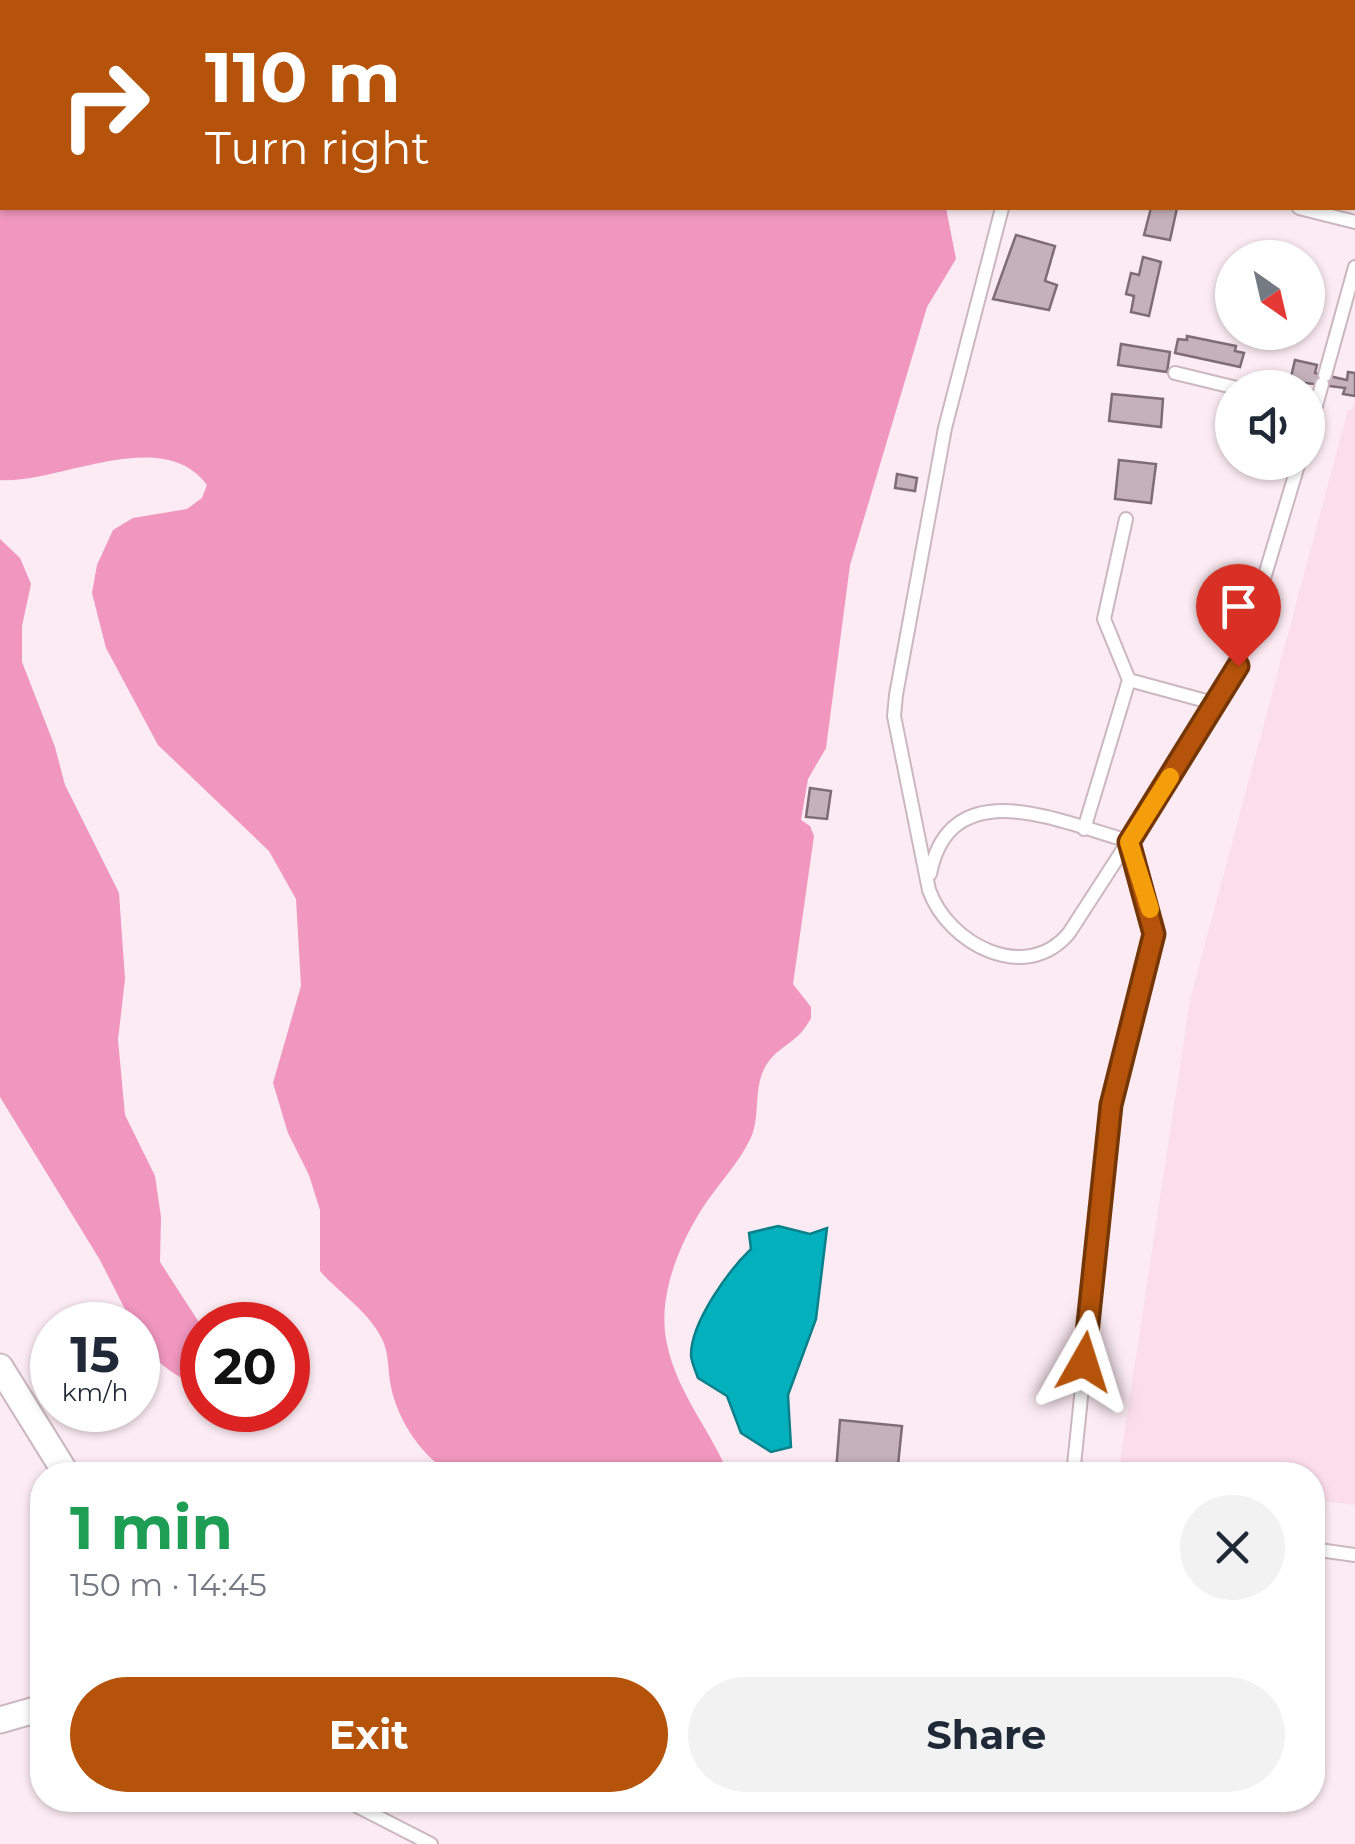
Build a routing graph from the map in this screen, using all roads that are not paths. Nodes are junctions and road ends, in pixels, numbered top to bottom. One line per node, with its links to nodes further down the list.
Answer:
1 (1001, 210): 14 (lane)
2 (1307, 210): 3 (lane)
3 (1355, 222)
4 (1355, 267): 6 (lane)
5 (1175, 372): 7 (lane)
6 (1325, 375)
7 (1215, 382)
8 (1294, 480): 11 (lane)
9 (1126, 519): 10 (lane)
10 (1128, 680): 11 (lane); 12 (lane)
11 (1218, 704): 13 (lane)
12 (1084, 830): 13 (lane); 14 (lane)
13 (1129, 842): 14 (lane); 17 (lane)
14 (929, 890)
15 (0, 1366): 16 (street)
16 (59, 1462)
17 (1073, 1462)
18 (1325, 1551): 19 (lane)
19 (1355, 1555)
20 (30, 1711): 21 (street)
21 (0, 1720)
22 (368, 1812): 23 (lane)
23 (431, 1844)

